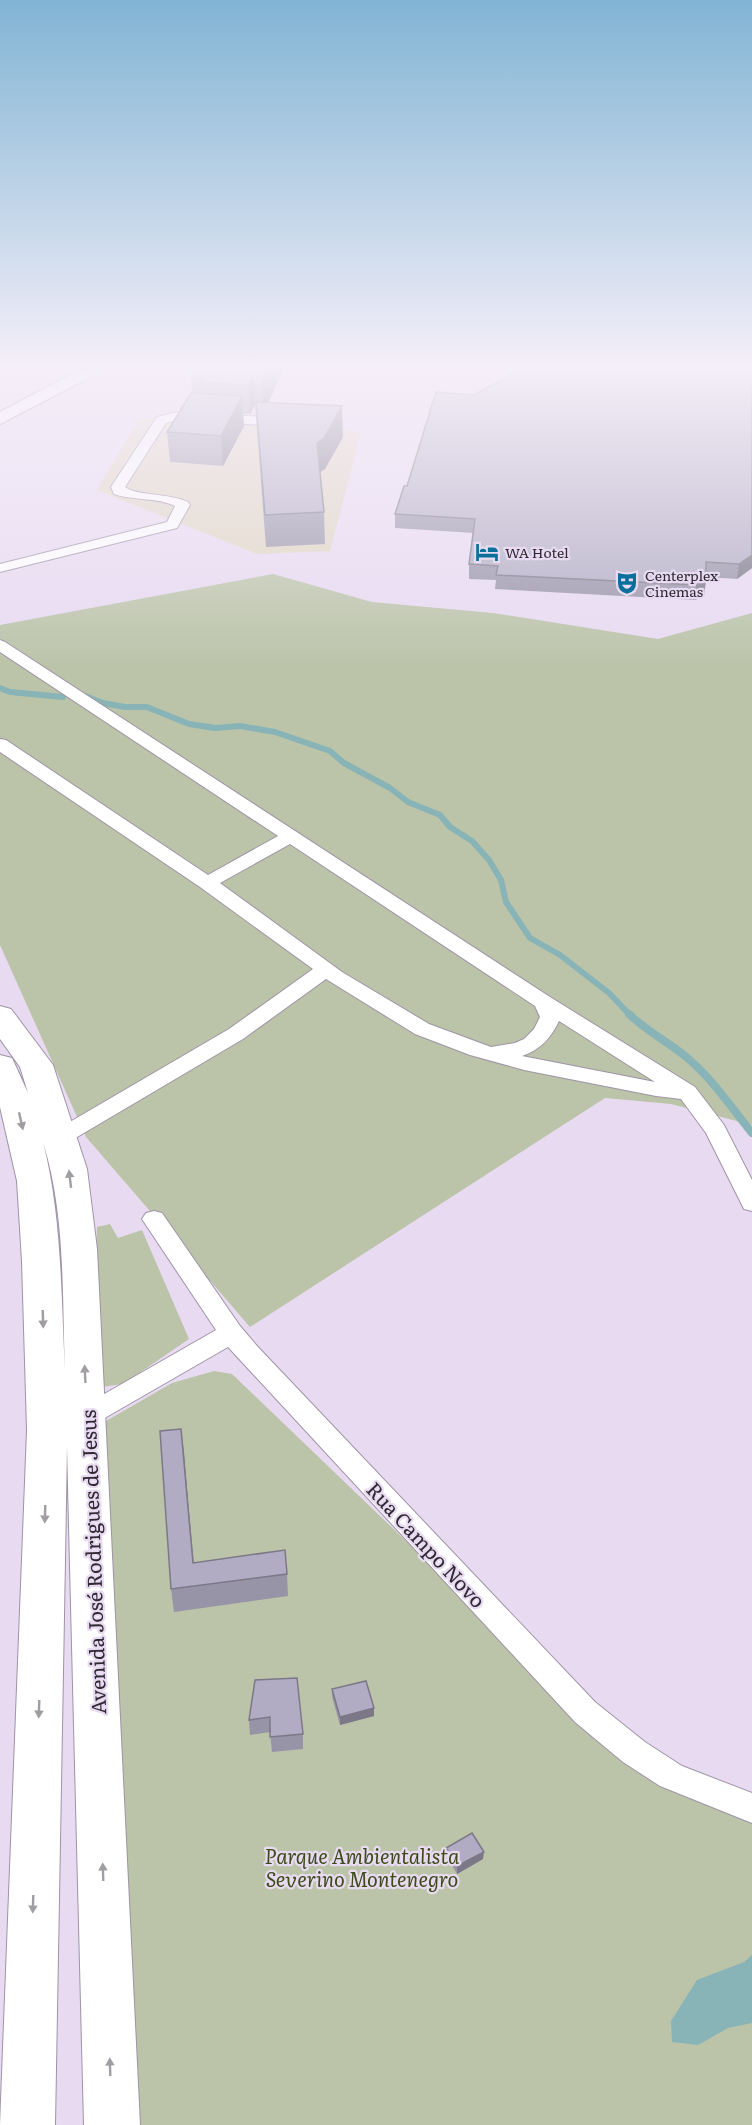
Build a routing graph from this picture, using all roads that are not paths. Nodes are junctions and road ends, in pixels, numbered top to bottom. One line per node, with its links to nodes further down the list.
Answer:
1 (129, 469): 2 (street)
2 (0, 568)
3 (0, 645): 5 (street)
4 (0, 744): 6 (street)
5 (291, 836): 6 (street); 8 (street)
6 (207, 883): 7 (street)
7 (326, 969): 10 (street); 13 (street)
8 (543, 1002): 10 (street); 12 (street)
9 (0, 1016): 13 (main road, Avenida José Rodrigues de Jesus)
10 (477, 1050): 12 (street)
11 (0, 1066): 19 (main road, one-way to 19)
12 (687, 1092): 14 (street)
13 (59, 1138): 17 (main road, Avenida José Rodrigues de Jesus, one-way to 13)
14 (752, 1203)
15 (154, 1219): 16 (street, Rua Campo Novo)
16 (231, 1333): 17 (street); 18 (street, Rua Campo Novo)
17 (87, 1416): 20 (main road, Avenida José Rodrigues de Jesus, one-way to 17)
18 (752, 1808)
19 (27, 2125)
20 (112, 2125)

